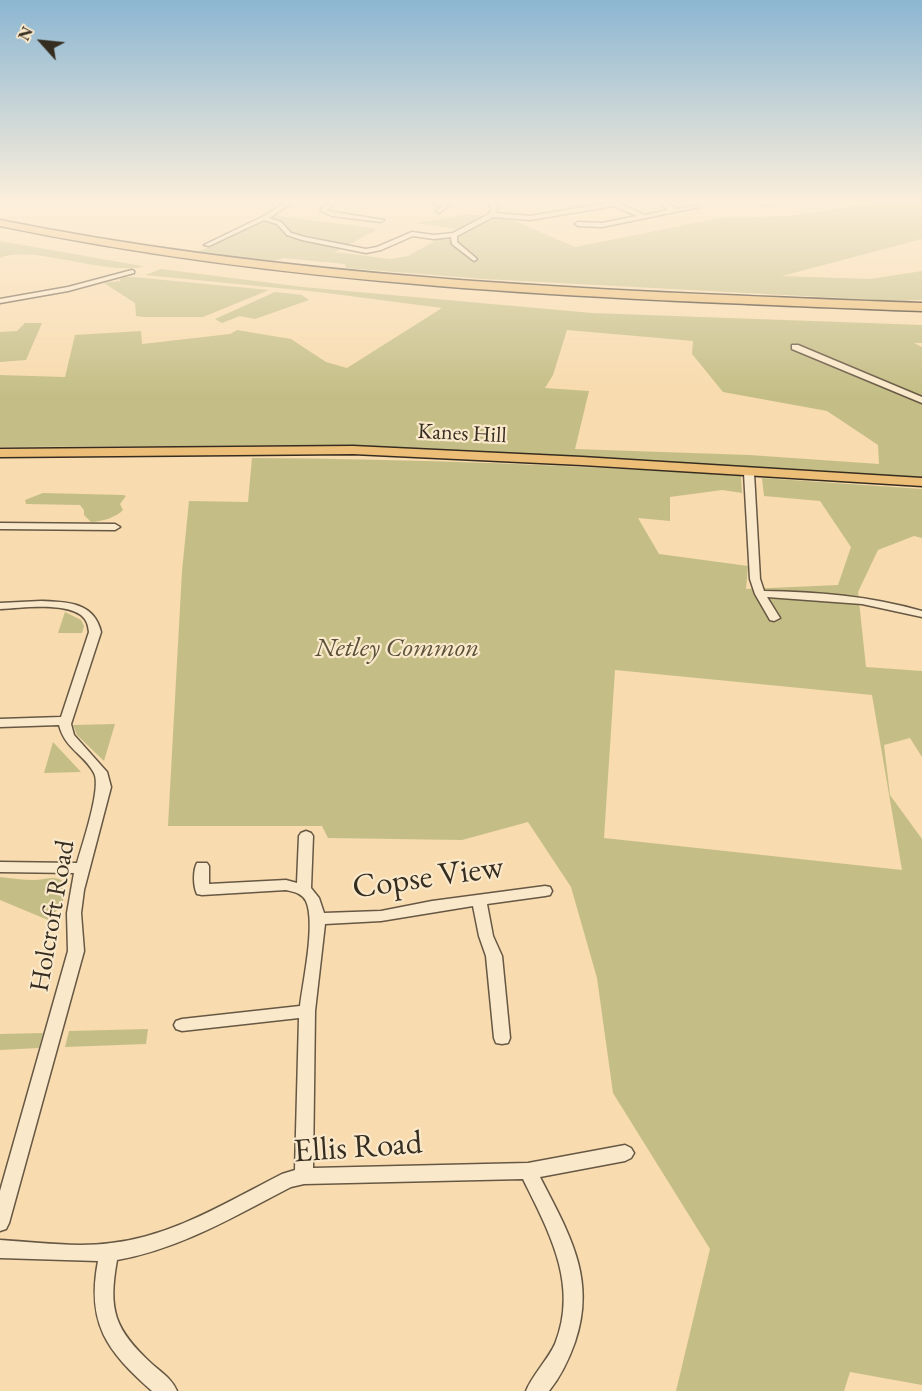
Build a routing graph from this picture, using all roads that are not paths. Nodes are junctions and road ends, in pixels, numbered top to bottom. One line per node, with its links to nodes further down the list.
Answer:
1 (164, 265): 3 (highway)
2 (268, 265): 7 (highway)
3 (171, 266)
4 (132, 272): 6 (street)
5 (215, 272): 8 (highway)
6 (0, 301)
7 (922, 307)
8 (922, 316)
9 (795, 347): 10 (street)
10 (922, 399)
11 (0, 453): 12 (main road, Kanes Hill)
12 (749, 473): 13 (main road, Kanes Hill); 16 (street)
13 (922, 482)
14 (0, 526): 15 (street)
15 (115, 527)
16 (760, 594): 18 (street); 19 (street)
17 (0, 606): 20 (street)
18 (922, 614)
19 (774, 618)
20 (65, 721): 21 (street); 25 (street, Holcroft Road)
21 (0, 723)
22 (306, 836): 26 (street)
23 (202, 866): 26 (street)
24 (0, 867): 25 (street)
25 (83, 868): 36 (street, Holcroft Road)
26 (304, 890): 29 (street)
27 (545, 891): 28 (street, Copse View)
28 (479, 899): 29 (street, Copse View); 32 (street)
29 (318, 920): 30 (street)
30 (307, 1011): 31 (street); 35 (street)
31 (182, 1025)
32 (502, 1038)
33 (625, 1153): 34 (street, Ellis Road)
34 (528, 1171): 35 (street, Ellis Road); 40 (street)
35 (304, 1176): 38 (street, Ellis Road)
36 (0, 1223)
37 (0, 1249): 38 (street, Ellis Road)
38 (109, 1252): 39 (street)
39 (167, 1391)
40 (536, 1391)

